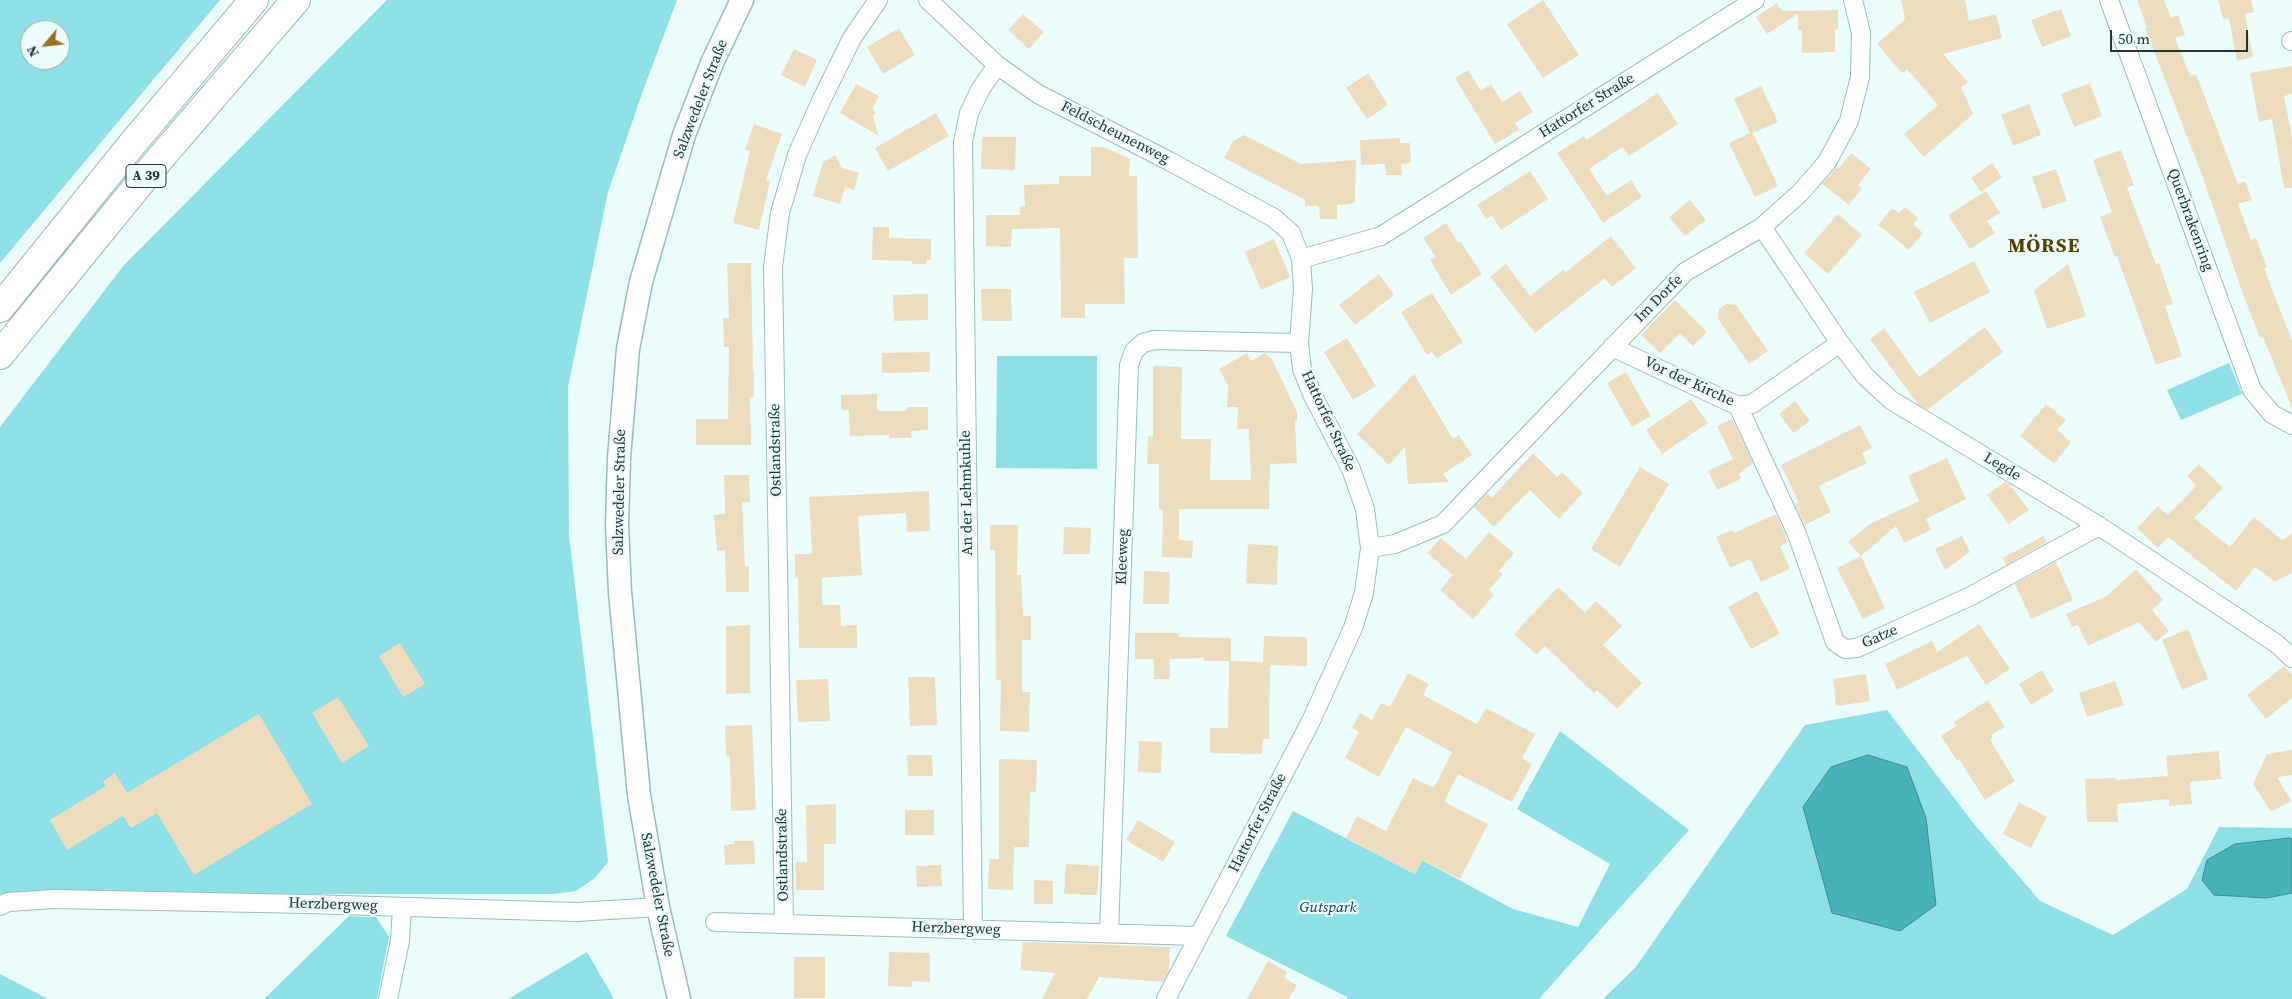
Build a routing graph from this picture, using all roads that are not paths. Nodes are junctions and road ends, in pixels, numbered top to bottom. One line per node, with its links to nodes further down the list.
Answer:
1 (254, 0): 12 (highway, A 39)
2 (296, 0): 16 (highway, A 39)
3 (742, 0): 24 (street, Salzwedeler Straße)
4 (878, 0): 26 (street, Ostlandstraße)
5 (928, 0): 9 (street, Feldscheunenweg)
6 (1755, 0): 11 (street, Hattorfer Straße)
7 (1853, 0): 10 (street, Im Dorfe)
8 (2109, 0): 18 (street, Querbrakenring)
9 (997, 65): 11 (street, Feldscheunenweg); 27 (street, An der Lehmkuhle)
10 (1762, 227): 14 (street, Legde); 15 (street, Im Dorfe)
11 (1301, 259): 13 (street, Hattorfer Straße)
12 (0, 308)
13 (1299, 343): 20 (street, Hattorfer Straße); 28 (street, Kleeweg)
14 (1840, 343): 17 (street, Vor der Kirche); 19 (street, Legde)
15 (1612, 347): 17 (street, Vor der Kirche); 20 (street, Im Dorfe)
16 (0, 355)
17 (1738, 406): 19 (street, Gatze)
18 (2292, 425)
19 (2099, 526): 21 (street, Legde)
20 (1370, 548): 29 (street, Hattorfer Straße)
21 (2292, 658)
22 (4, 904): 23 (street, Herzbergweg)
23 (402, 908): 24 (street, Herzbergweg); 30 (street)
24 (658, 908): 31 (street, Salzwedeler Straße)
25 (715, 922): 26 (street, Herzbergweg)
26 (784, 924): 27 (street, Herzbergweg)
27 (973, 930): 28 (street, Herzbergweg)
28 (1109, 933): 29 (street, Herzbergweg)
29 (1198, 936): 32 (street, Hattorfer Straße)
30 (388, 999)
31 (679, 999)
32 (1166, 999)

